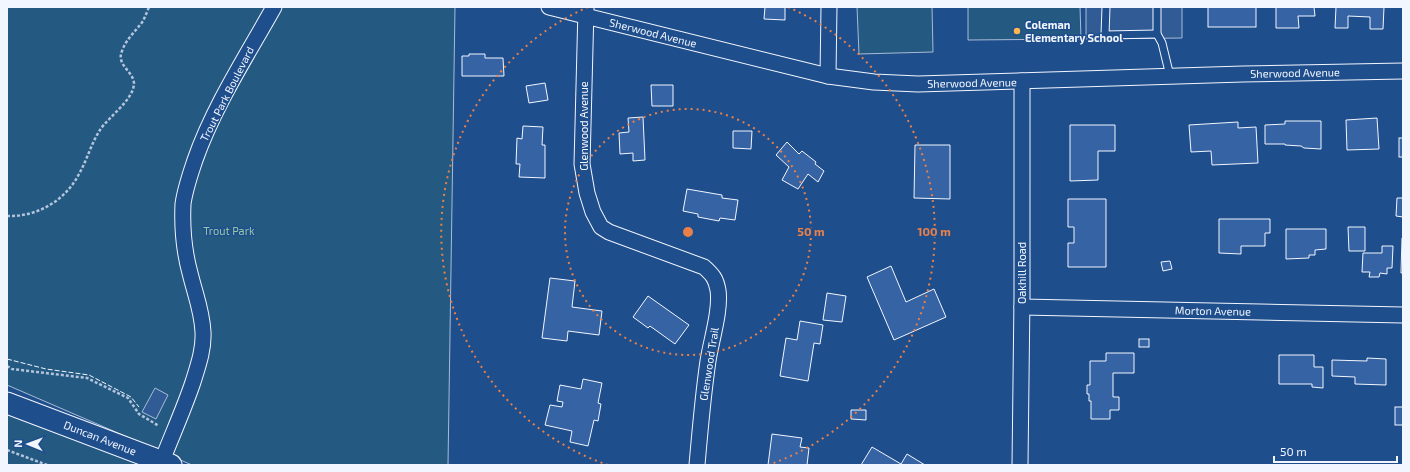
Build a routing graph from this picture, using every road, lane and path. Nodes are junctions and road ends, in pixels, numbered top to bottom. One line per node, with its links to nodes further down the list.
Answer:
1 (149, 7): 13 (path)
2 (274, 7): 19 (street, Trout Park Boulevard)
3 (549, 7): 7 (street, Sherwood Avenue)
4 (829, 7): 10 (street)
5 (1106, 7): 8 (lane)
6 (1157, 7): 8 (lane)
7 (586, 12): 10 (street, Sherwood Avenue); 14 (street, Glenwood Avenue)
8 (1157, 34): 11 (lane)
9 (1403, 71): 11 (street, Sherwood Avenue)
10 (828, 76): 12 (street, Sherwood Avenue)
11 (1170, 77): 12 (street, Sherwood Avenue)
12 (1022, 81): 15 (street, Oakhill Road)
13 (7, 216)
14 (704, 268): 23 (street, Glenwood Trail)
15 (1022, 307): 16 (street, Morton Avenue); 24 (street, Oakhill Road)
16 (1403, 315)
17 (7, 366): 19 (path)
18 (7, 403): 21 (street, Duncan Avenue)
19 (174, 434): 21 (street, Trout Park Boulevard)
20 (7, 450): 22 (path)
21 (166, 463)
22 (47, 465)
23 (697, 465)
24 (1020, 465)

